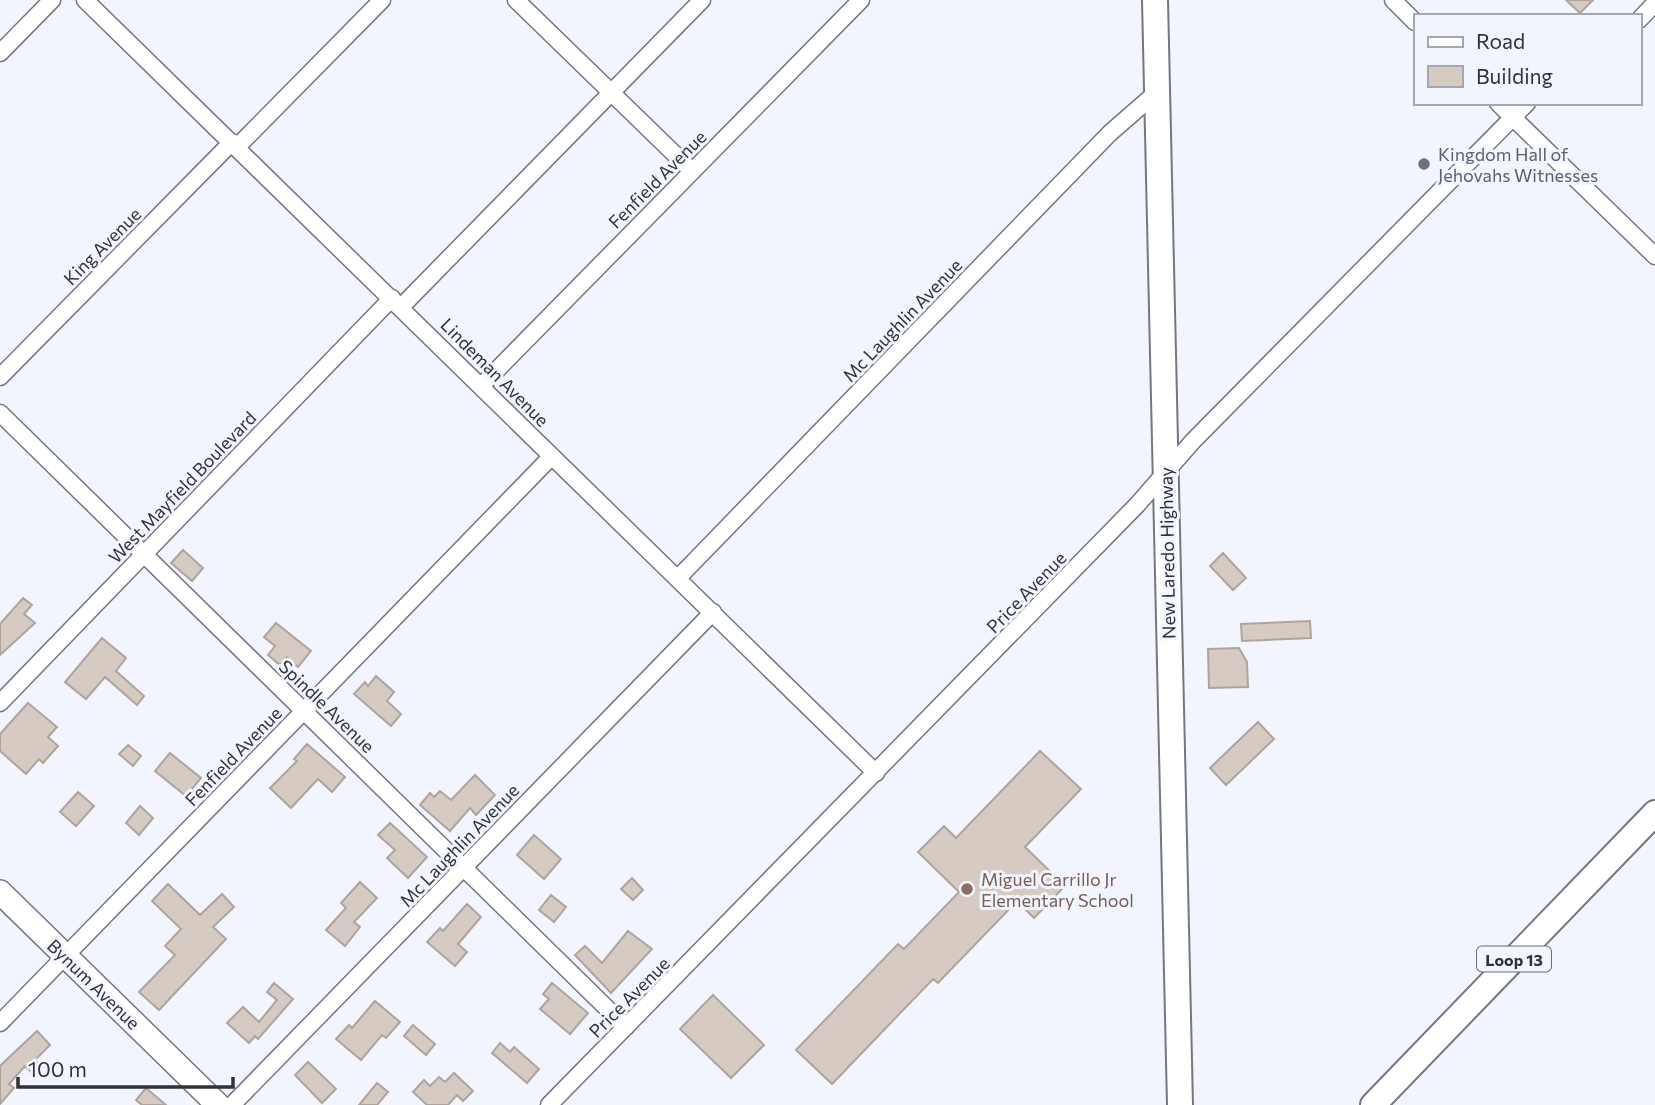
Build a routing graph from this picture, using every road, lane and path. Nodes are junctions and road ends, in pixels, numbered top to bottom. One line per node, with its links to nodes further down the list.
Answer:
1 (52, 0): 12 (street)
2 (85, 0): 18 (street, Lindeman Avenue)
3 (382, 0): 18 (street, King Avenue)
4 (516, 0): 14 (street)
5 (702, 0): 14 (street, West Mayfield Boulevard)
6 (1155, 0): 13 (main road, New Laredo Highway)
7 (1393, 0): 11 (street)
8 (853, 3): 19 (street, Fenfield Avenue)
9 (1655, 3): 10 (street)
10 (1641, 18)
11 (1414, 21)
12 (0, 53)
13 (1157, 92): 26 (main road, New Laredo Highway); 28 (street, Mc Laughlin Avenue)
14 (611, 93): 19 (street); 21 (street, West Mayfield Boulevard)
15 (1500, 105): 17 (street)
16 (1525, 105): 17 (street, Price Avenue)
17 (1512, 116): 20 (street); 26 (street, Price Avenue)
18 (235, 144): 21 (street, Lindeman Avenue); 22 (street, King Avenue)
19 (692, 171): 23 (street, Fenfield Avenue)
20 (1655, 256)
21 (396, 302): 23 (street, Lindeman Avenue); 27 (street, West Mayfield Boulevard)
22 (0, 377)
23 (481, 386): 25 (street, Lindeman Avenue)
24 (0, 413): 27 (street, Spindle Avenue)
25 (552, 456): 28 (street, Lindeman Avenue); 31 (street, Fenfield Avenue)
26 (1165, 473): 32 (street, Price Avenue); 42 (main road, New Laredo Highway)
27 (144, 554): 30 (street, West Mayfield Boulevard); 31 (street, Spindle Avenue)
28 (678, 578): 29 (street, Lindeman Avenue)
29 (713, 612): 32 (street, Lindeman Avenue); 34 (street, Mc Laughlin Avenue)
30 (0, 703)
31 (304, 710): 34 (street, Spindle Avenue); 36 (street, Fenfield Avenue)
32 (876, 773): 38 (street, Price Avenue)
33 (1655, 813): 43 (main road, Loop 13)
34 (465, 867): 38 (street, Spindle Avenue); 40 (street, Mc Laughlin Avenue)
35 (0, 892): 36 (main road, Bynum Avenue)
36 (65, 956): 37 (street, Fenfield Avenue); 39 (main road, Bynum Avenue)
37 (0, 1023)
38 (626, 1027): 41 (street, Price Avenue)
39 (218, 1105)
40 (232, 1105)
41 (549, 1105)
42 (1180, 1105)
43 (1373, 1105)

